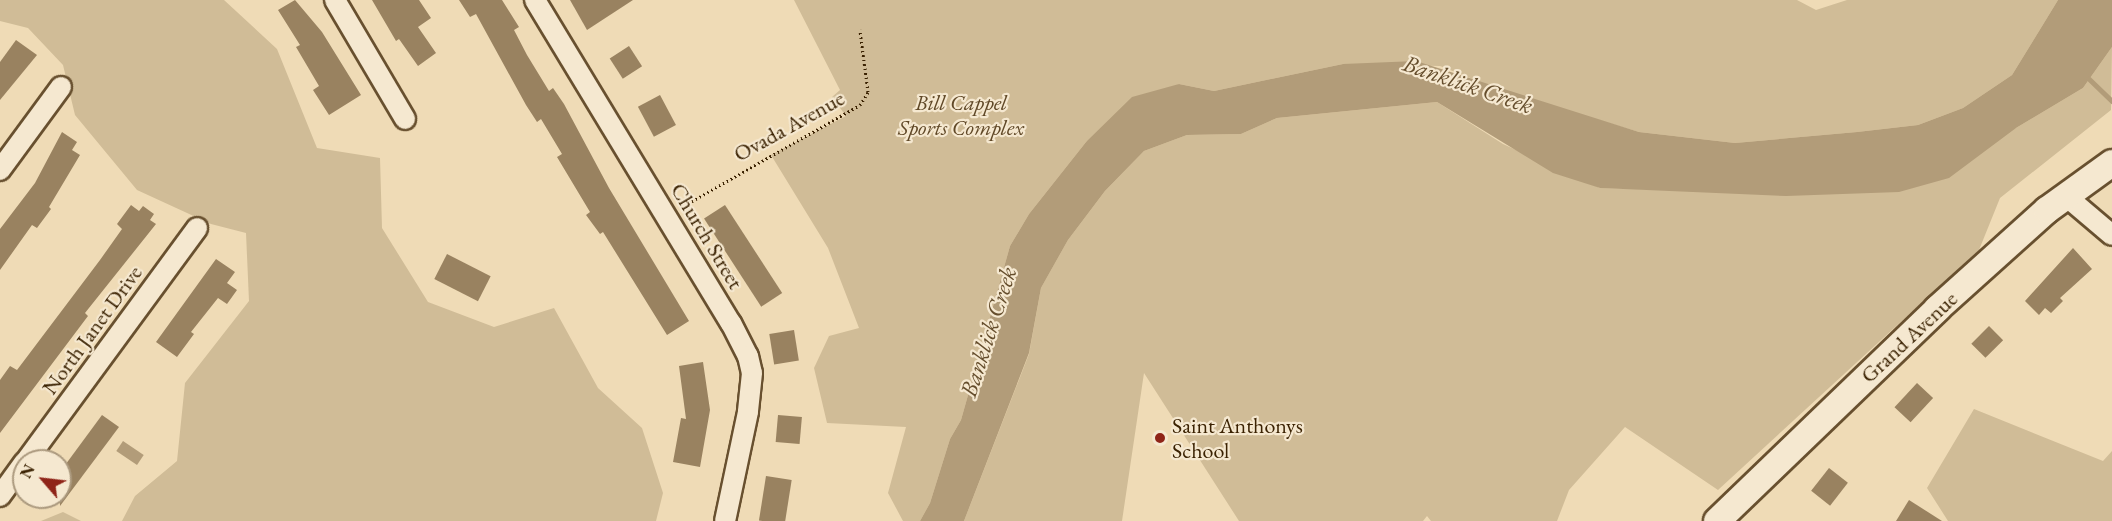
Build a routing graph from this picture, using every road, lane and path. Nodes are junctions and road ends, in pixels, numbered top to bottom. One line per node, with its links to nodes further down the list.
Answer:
1 (335, 0): 5 (street)
2 (535, 0): 9 (street, Church Street)
3 (860, 30): 9 (path, Ovada Avenue)
4 (61, 87): 7 (street)
5 (405, 119)
6 (2112, 164): 8 (street, Grand Avenue)
7 (0, 170)
8 (2066, 196): 11 (street); 16 (street, Grand Avenue)
9 (666, 216): 15 (street, Church Street)
10 (197, 228): 12 (street, North Janet Drive)
11 (2112, 236)
12 (35, 449)
13 (12, 480): 14 (street, North Janet Drive)
14 (0, 496)
15 (725, 521)
16 (1716, 521)

